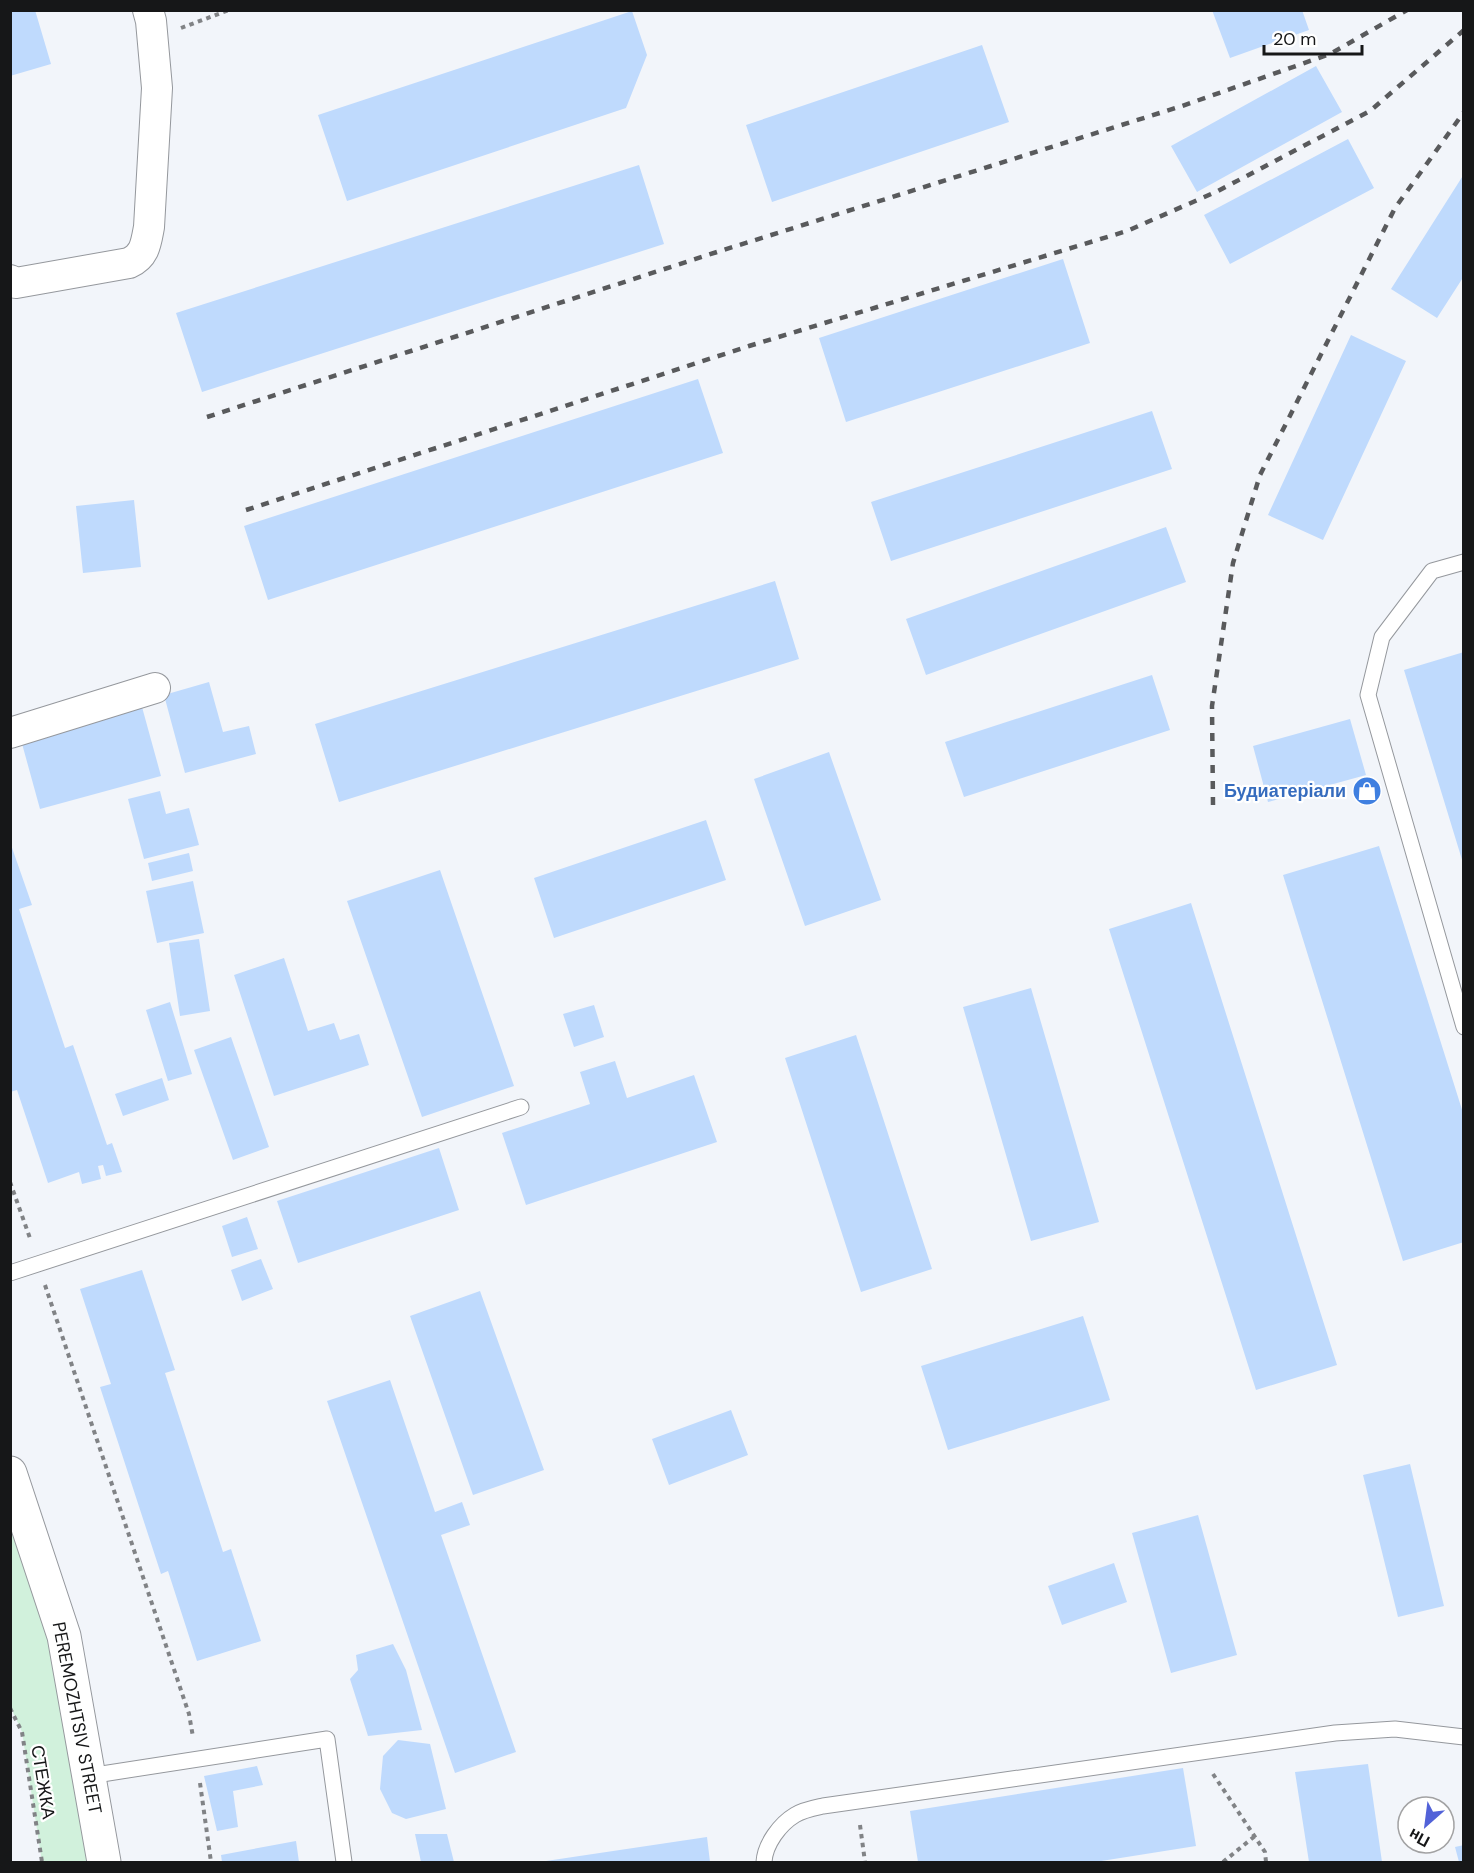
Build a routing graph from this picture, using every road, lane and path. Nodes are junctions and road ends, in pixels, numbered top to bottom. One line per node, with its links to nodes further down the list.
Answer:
1 (229, 10): 2 (path)
2 (150, 25): 3 (street)
3 (10, 280)
4 (1464, 562): 7 (lane)
5 (155, 688): 6 (street)
6 (10, 733)
7 (1464, 1027)
8 (521, 1107): 10 (lane)
9 (10, 1182): 10 (path)
10 (38, 1264): 11 (lane); 16 (path)
11 (10, 1273)
12 (11, 1475): 17 (street, PEREMOZHTSIV STREET)
13 (10, 1708): 20 (path, СТЕЖКА)
14 (1464, 1737): 15 (lane)
15 (1198, 1752): 18 (lane); 19 (path)
16 (196, 1759): 17 (lane); 22 (path); 23 (lane)
17 (89, 1776): 21 (street, PEREMOZHTSIV STREET)
18 (856, 1800): 24 (lane); 25 (path)
19 (1255, 1836): 26 (path); 27 (path)
20 (42, 1863)
21 (104, 1863)
22 (211, 1863)
23 (344, 1863)
24 (764, 1863)
25 (865, 1863)
26 (1223, 1863)
27 (1266, 1863)

